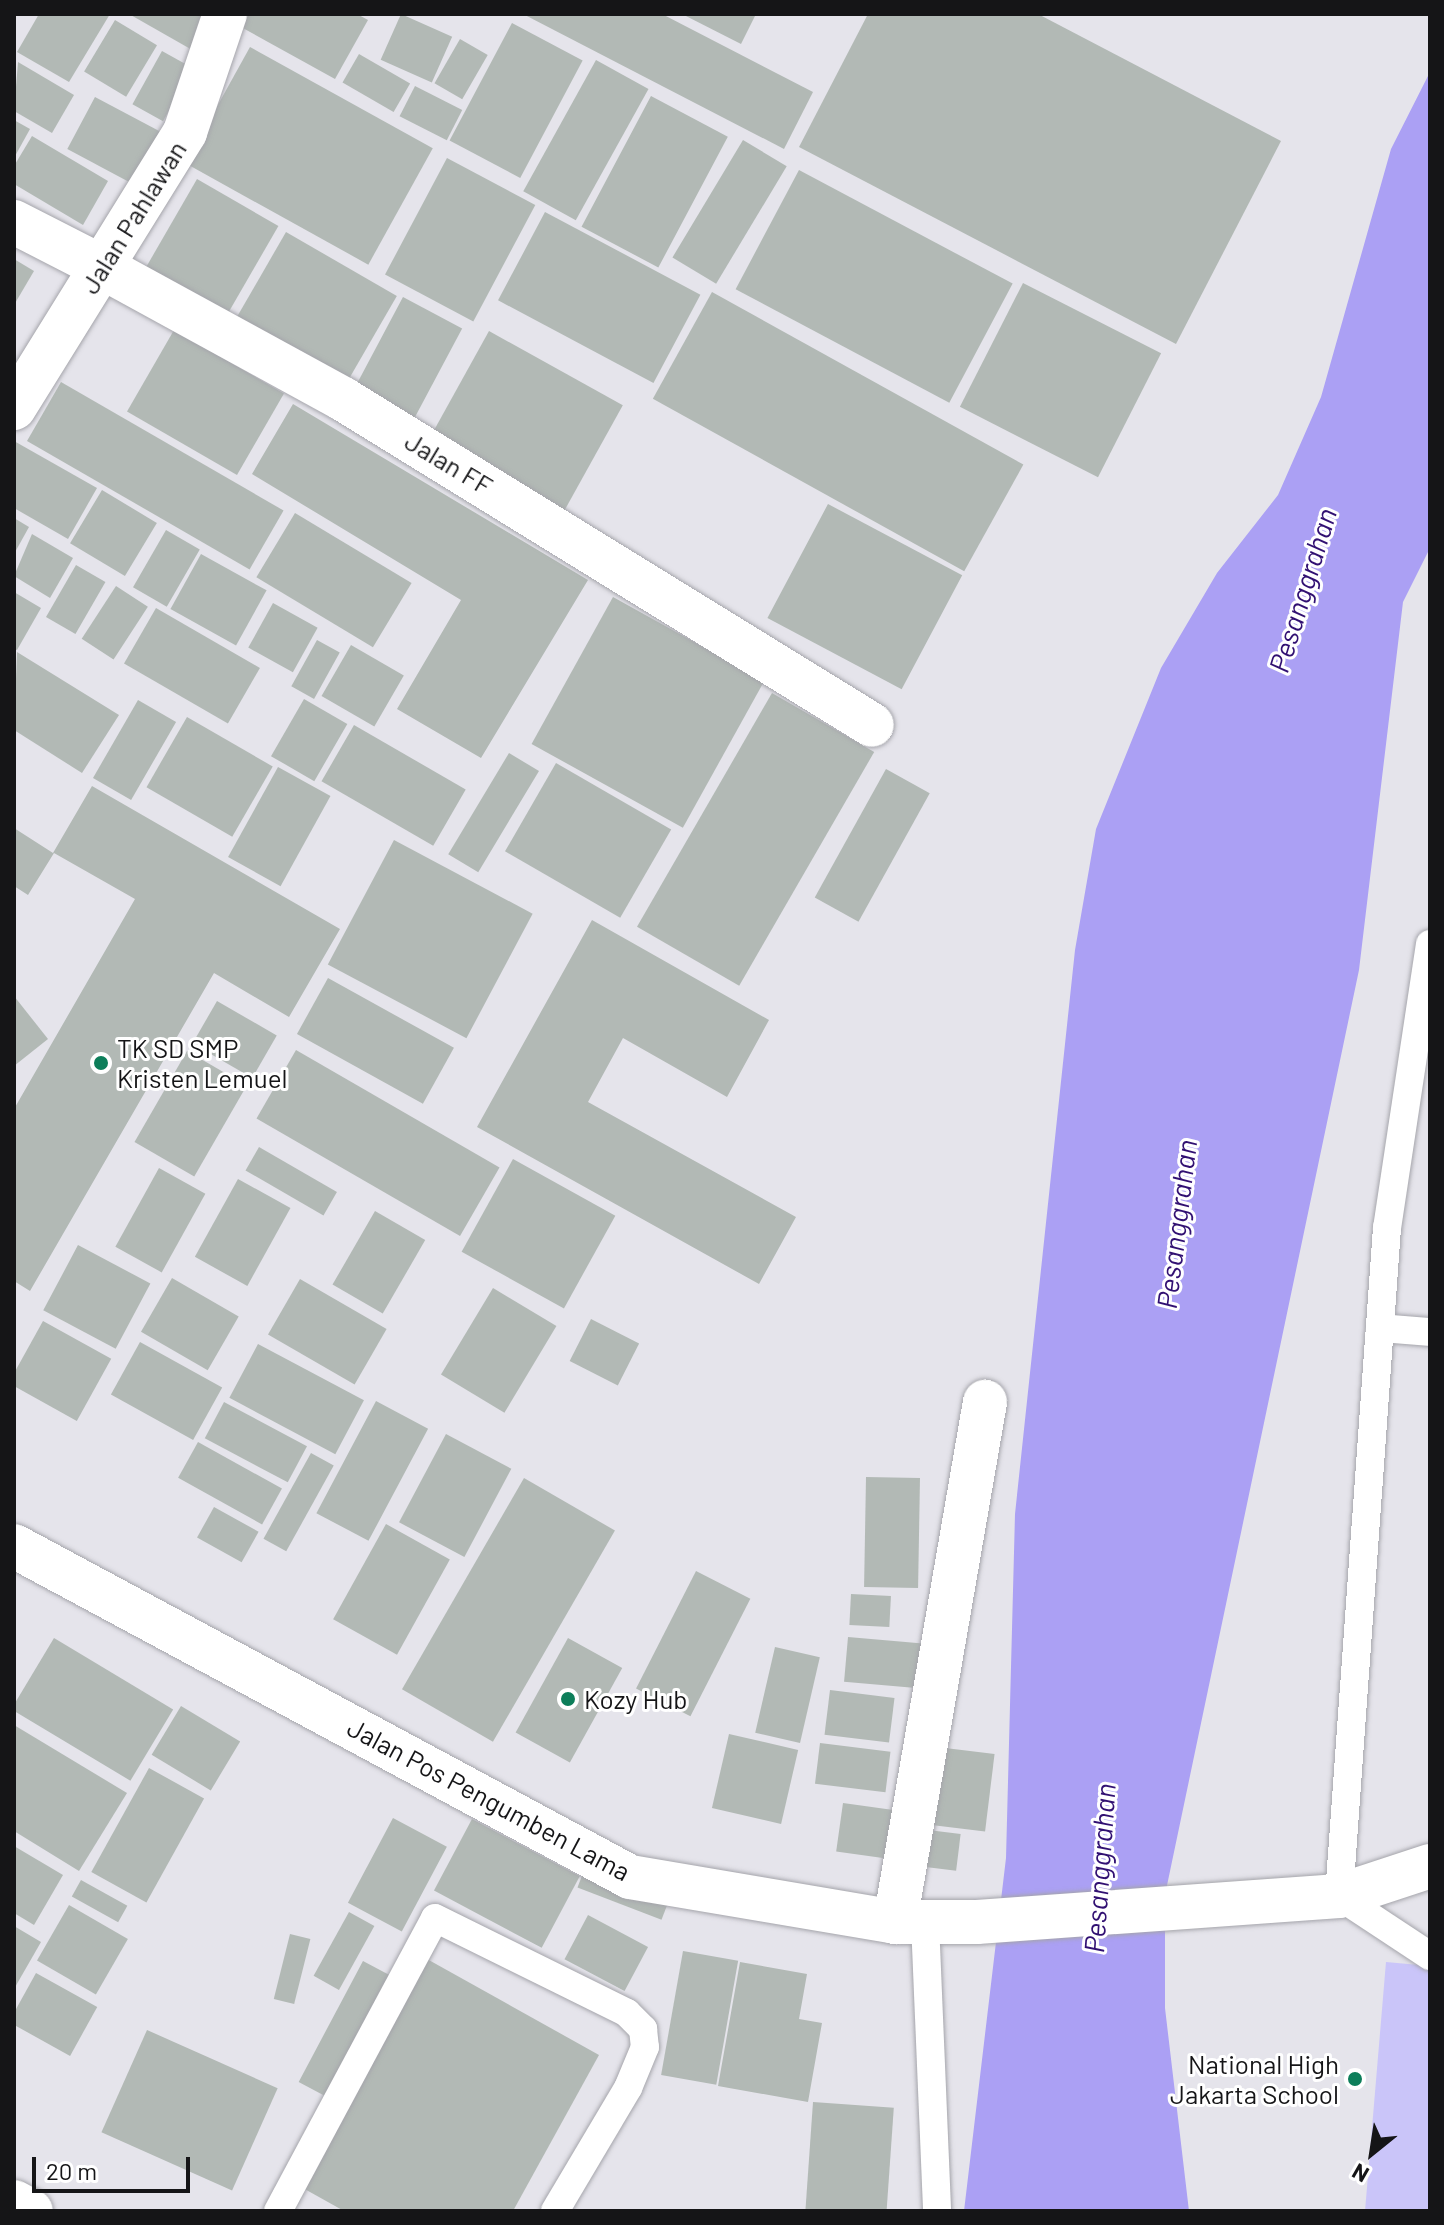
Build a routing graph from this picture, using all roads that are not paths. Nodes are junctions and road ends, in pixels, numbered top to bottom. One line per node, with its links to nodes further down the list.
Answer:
1 (225, 14): 3 (street, Jalan Pahlawan)
2 (14, 222): 3 (street, Jalan FF)
3 (102, 267): 4 (street, Jalan Pahlawan); 5 (street, Jalan FF)
4 (14, 408)
5 (872, 725)
6 (1430, 944): 7 (lane)
7 (1380, 1328): 8 (lane); 12 (lane)
8 (1430, 1332)
9 (985, 1402): 13 (street)
10 (14, 1546): 13 (street, Jalan Pos Pengumben Lama)
11 (1430, 1866): 12 (street, Jalan Pos Pengumben Lama)
12 (1339, 1896): 13 (street, Jalan Pos Pengumben Lama); 14 (lane)
13 (910, 1922): 19 (lane)
14 (1430, 1956)
15 (14, 2202): 16 (street)
16 (31, 2211)
17 (278, 2211): 18 (lane)
18 (555, 2211)
19 (937, 2211)

